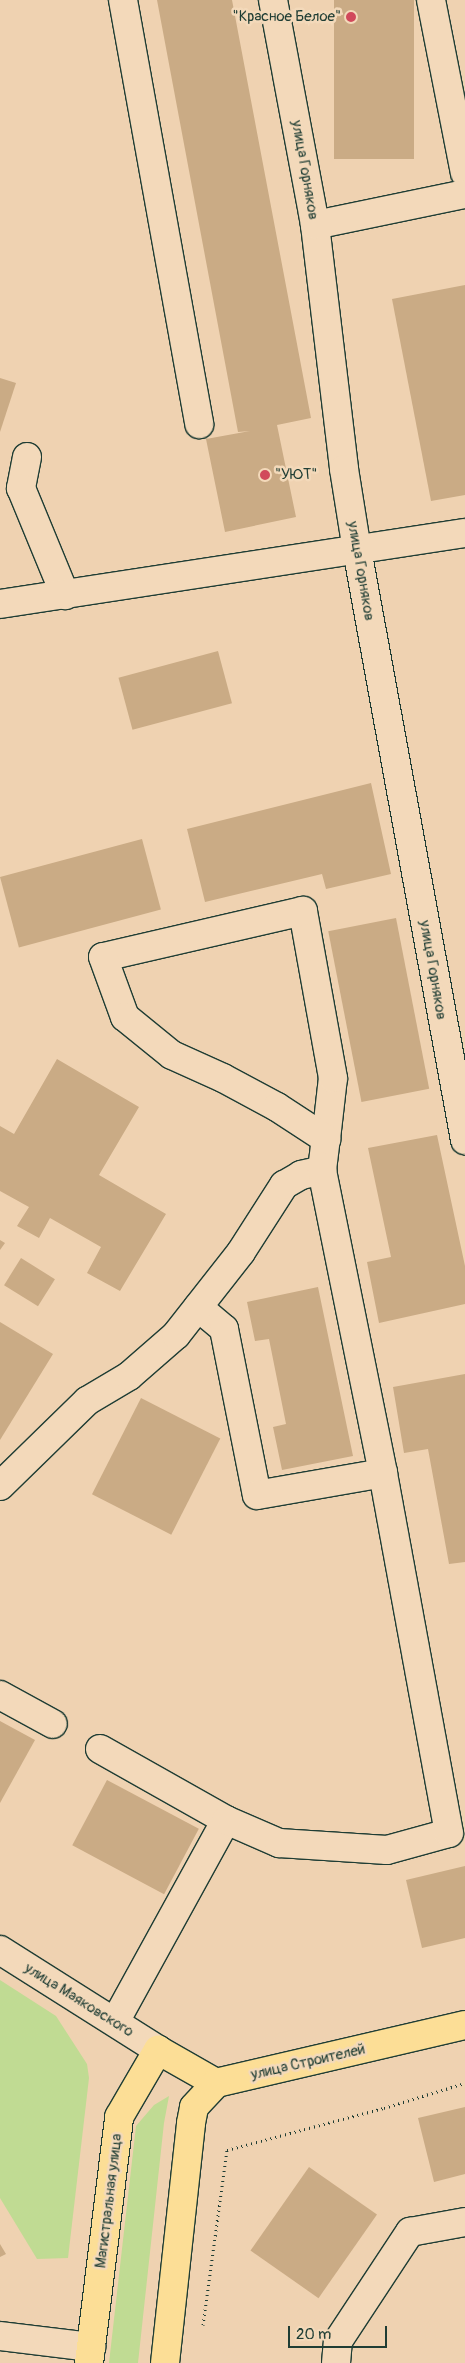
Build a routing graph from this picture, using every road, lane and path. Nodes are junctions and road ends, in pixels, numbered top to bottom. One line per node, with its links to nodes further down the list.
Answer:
1 (123, 0): 7 (street)
2 (274, 0): 6 (street, улица Горняков)
3 (431, 0): 4 (street)
4 (465, 173)
5 (465, 194): 6 (street)
6 (315, 225): 10 (street, улица Горняков)
7 (200, 424)
8 (28, 457): 11 (street)
9 (465, 533): 10 (street)
10 (357, 550): 11 (street); 13 (street, улица Горняков)
11 (65, 595): 12 (street)
12 (0, 604)
13 (455, 1034): 15 (street, улица Горняков)
14 (326, 1139): 14 (street); 16 (street)
15 (465, 1140)
16 (322, 1170): 17 (street); 18 (street)
17 (198, 1307): 18 (street); 19 (street)
18 (383, 1473): 23 (street)
19 (0, 1486)
20 (0, 1695): 21 (street)
21 (53, 1724)
22 (100, 1749): 23 (street)
23 (226, 1820): 25 (street)
24 (0, 1950): 25 (street, улица Маяковского)
25 (115, 2022): 27 (street, улица Маяковского)
26 (465, 2025): 28 (main road, улица Строителей)
27 (158, 2050): 28 (main road); 33 (main road, Магистральная улица)
28 (216, 2084): 34 (main road)
29 (465, 2084): 31 (path)
30 (465, 2222): 35 (street)
31 (202, 2327)
32 (0, 2336): 33 (street)
33 (90, 2355)
34 (165, 2363)
35 (336, 2363)

